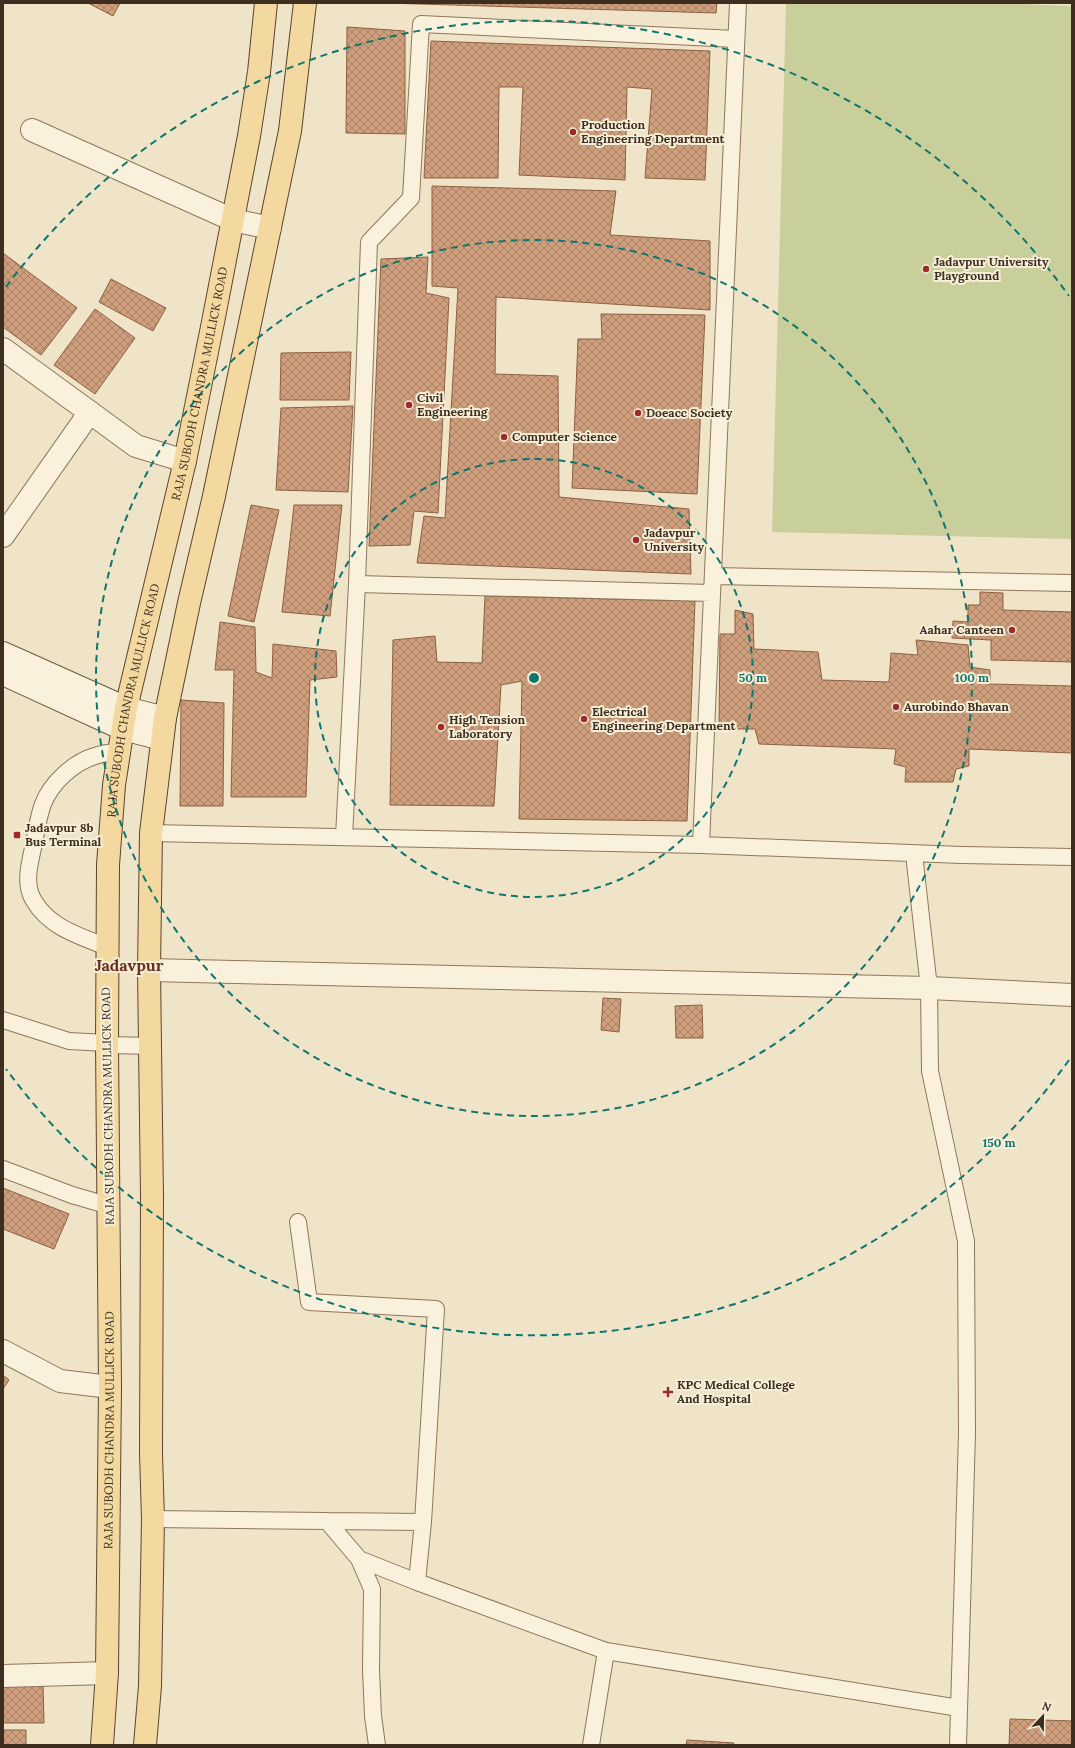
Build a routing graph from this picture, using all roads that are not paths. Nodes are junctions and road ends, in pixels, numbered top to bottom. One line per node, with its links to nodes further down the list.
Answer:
1 (266, 3): 6 (main road, RAJA SUBODH CHANDRA MULLICK ROAD)
2 (305, 3): 7 (main road)
3 (738, 3): 4 (lane)
4 (736, 39): 12 (lane); 14 (lane)
5 (32, 130): 6 (street)
6 (233, 220): 7 (street); 10 (main road, RAJA SUBODH CHANDRA MULLICK ROAD)
7 (270, 228): 19 (main road)
8 (3, 349): 9 (street)
9 (90, 412): 10 (street); 11 (street)
10 (185, 460): 18 (main road, RAJA SUBODH CHANDRA MULLICK ROAD)
11 (3, 536)
12 (713, 576): 13 (lane); 15 (lane)
13 (1072, 583)
14 (357, 584): 15 (lane); 22 (lane)
15 (712, 593): 23 (lane)
16 (3, 653): 18 (street)
17 (3, 674): 18 (street)
18 (125, 719): 19 (street); 20 (main road, RAJA SUBODH CHANDRA MULLICK ROAD)
19 (163, 728): 21 (main road)
20 (119, 751): 26 (main road, RAJA SUBODH CHANDRA MULLICK ROAD); 26 (lane)
21 (152, 833): 22 (lane); 27 (main road)
22 (344, 837): 23 (lane)
23 (701, 845): 24 (lane)
24 (914, 854): 25 (lane); 28 (lane)
25 (1072, 857)
26 (107, 946): 31 (main road, RAJA SUBODH CHANDRA MULLICK ROAD)
27 (149, 970): 28 (street); 32 (main road)
28 (929, 988): 29 (street); 46 (lane)
29 (1072, 995)
30 (3, 1020): 31 (lane)
31 (107, 1043): 32 (lane); 34 (main road, RAJA SUBODH CHANDRA MULLICK ROAD)
32 (151, 1046): 38 (main road)
33 (3, 1170): 34 (lane)
34 (110, 1206): 37 (main road, RAJA SUBODH CHANDRA MULLICK ROAD)
35 (298, 1222): 40 (lane)
36 (3, 1351): 37 (street)
37 (110, 1387): 44 (main road, RAJA SUBODH CHANDRA MULLICK ROAD)
38 (153, 1519): 39 (lane); 48 (main road)
39 (327, 1521): 40 (lane); 41 (lane)
40 (423, 1522): 42 (lane)
41 (359, 1559): 42 (lane); 49 (lane)
42 (417, 1582): 43 (lane)
43 (606, 1651): 46 (lane); 50 (lane)
44 (107, 1673): 45 (street); 47 (main road, RAJA SUBODH CHANDRA MULLICK ROAD)
45 (3, 1676)
46 (959, 1708): 51 (lane)
47 (102, 1745)
48 (145, 1745)
49 (377, 1745)
50 (591, 1745)
51 (958, 1745)

